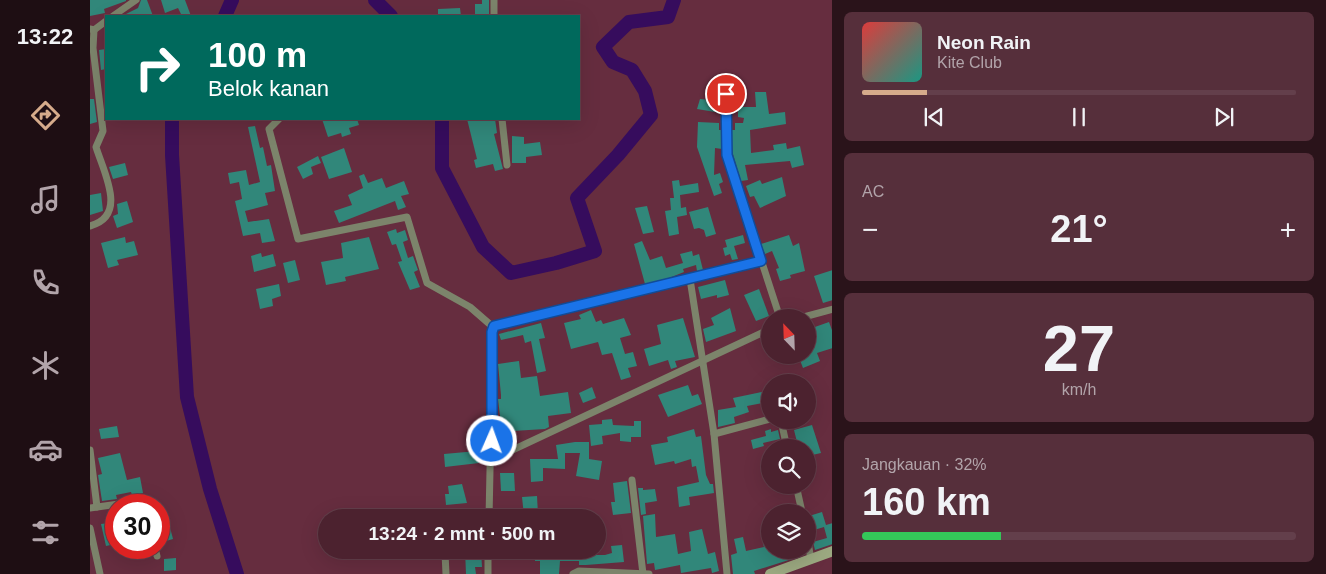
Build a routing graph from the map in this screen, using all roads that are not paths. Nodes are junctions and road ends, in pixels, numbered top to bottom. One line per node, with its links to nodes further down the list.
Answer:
1 (136, 0): 3 (street)
2 (494, 0): 4 (street)
3 (114, 15)
4 (494, 15)
5 (105, 22): 6 (street)
6 (92, 29): 10 (street)
7 (726, 94): 13 (street)
8 (278, 120): 18 (street)
9 (502, 120): 11 (street)
10 (93, 148): 12 (street)
11 (507, 165)
12 (90, 226)
13 (761, 261): 14 (street); 15 (street)
14 (690, 279): 18 (street); 20 (street)
15 (777, 309)
16 (832, 309): 17 (street)
17 (816, 314)
18 (493, 327): 25 (street)
19 (761, 333): 20 (street)
20 (702, 359): 22 (street); 25 (street)
21 (761, 421): 22 (street)
22 (714, 434): 40 (street)
23 (90, 450): 24 (street)
24 (91, 460): 27 (street)
25 (491, 460): 28 (street)
26 (632, 480): 38 (street)
27 (94, 507)
28 (489, 509)
29 (90, 528): 34 (street)
30 (832, 551): 33 (main road)
31 (445, 559): 35 (street)
32 (488, 559): 36 (street)
33 (811, 560): 41 (main road)
34 (100, 574)
35 (446, 574)
36 (488, 574)
37 (573, 574): 38 (street)
38 (643, 574): 39 (street)
39 (649, 574)
40 (727, 574)
41 (770, 574)

